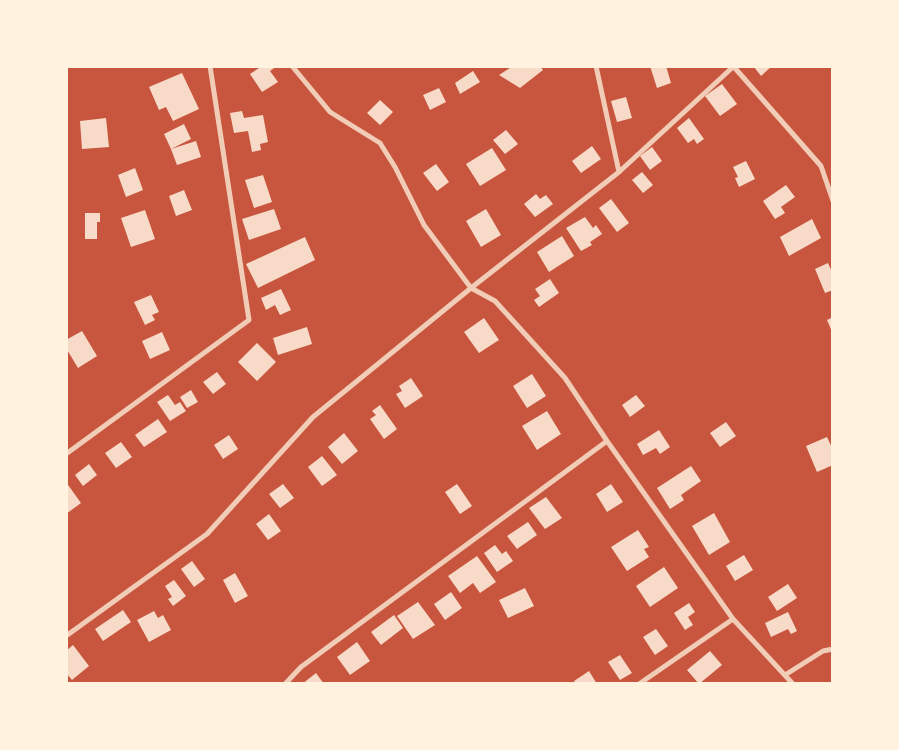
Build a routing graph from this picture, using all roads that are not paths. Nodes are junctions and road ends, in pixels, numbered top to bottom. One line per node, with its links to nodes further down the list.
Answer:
1 (210, 66): 9 (street)
2 (292, 66): 7 (street)
3 (596, 66): 5 (street)
4 (734, 66): 5 (street); 6 (street)
5 (619, 172): 7 (street)
6 (833, 201)
7 (471, 288): 8 (street); 11 (street)
8 (607, 441): 10 (street); 14 (street)
9 (66, 454)
10 (733, 619): 13 (street); 15 (street)
11 (66, 636)
12 (833, 649): 13 (street)
13 (785, 675): 16 (street)
14 (285, 684)
15 (639, 684)
16 (792, 684)

